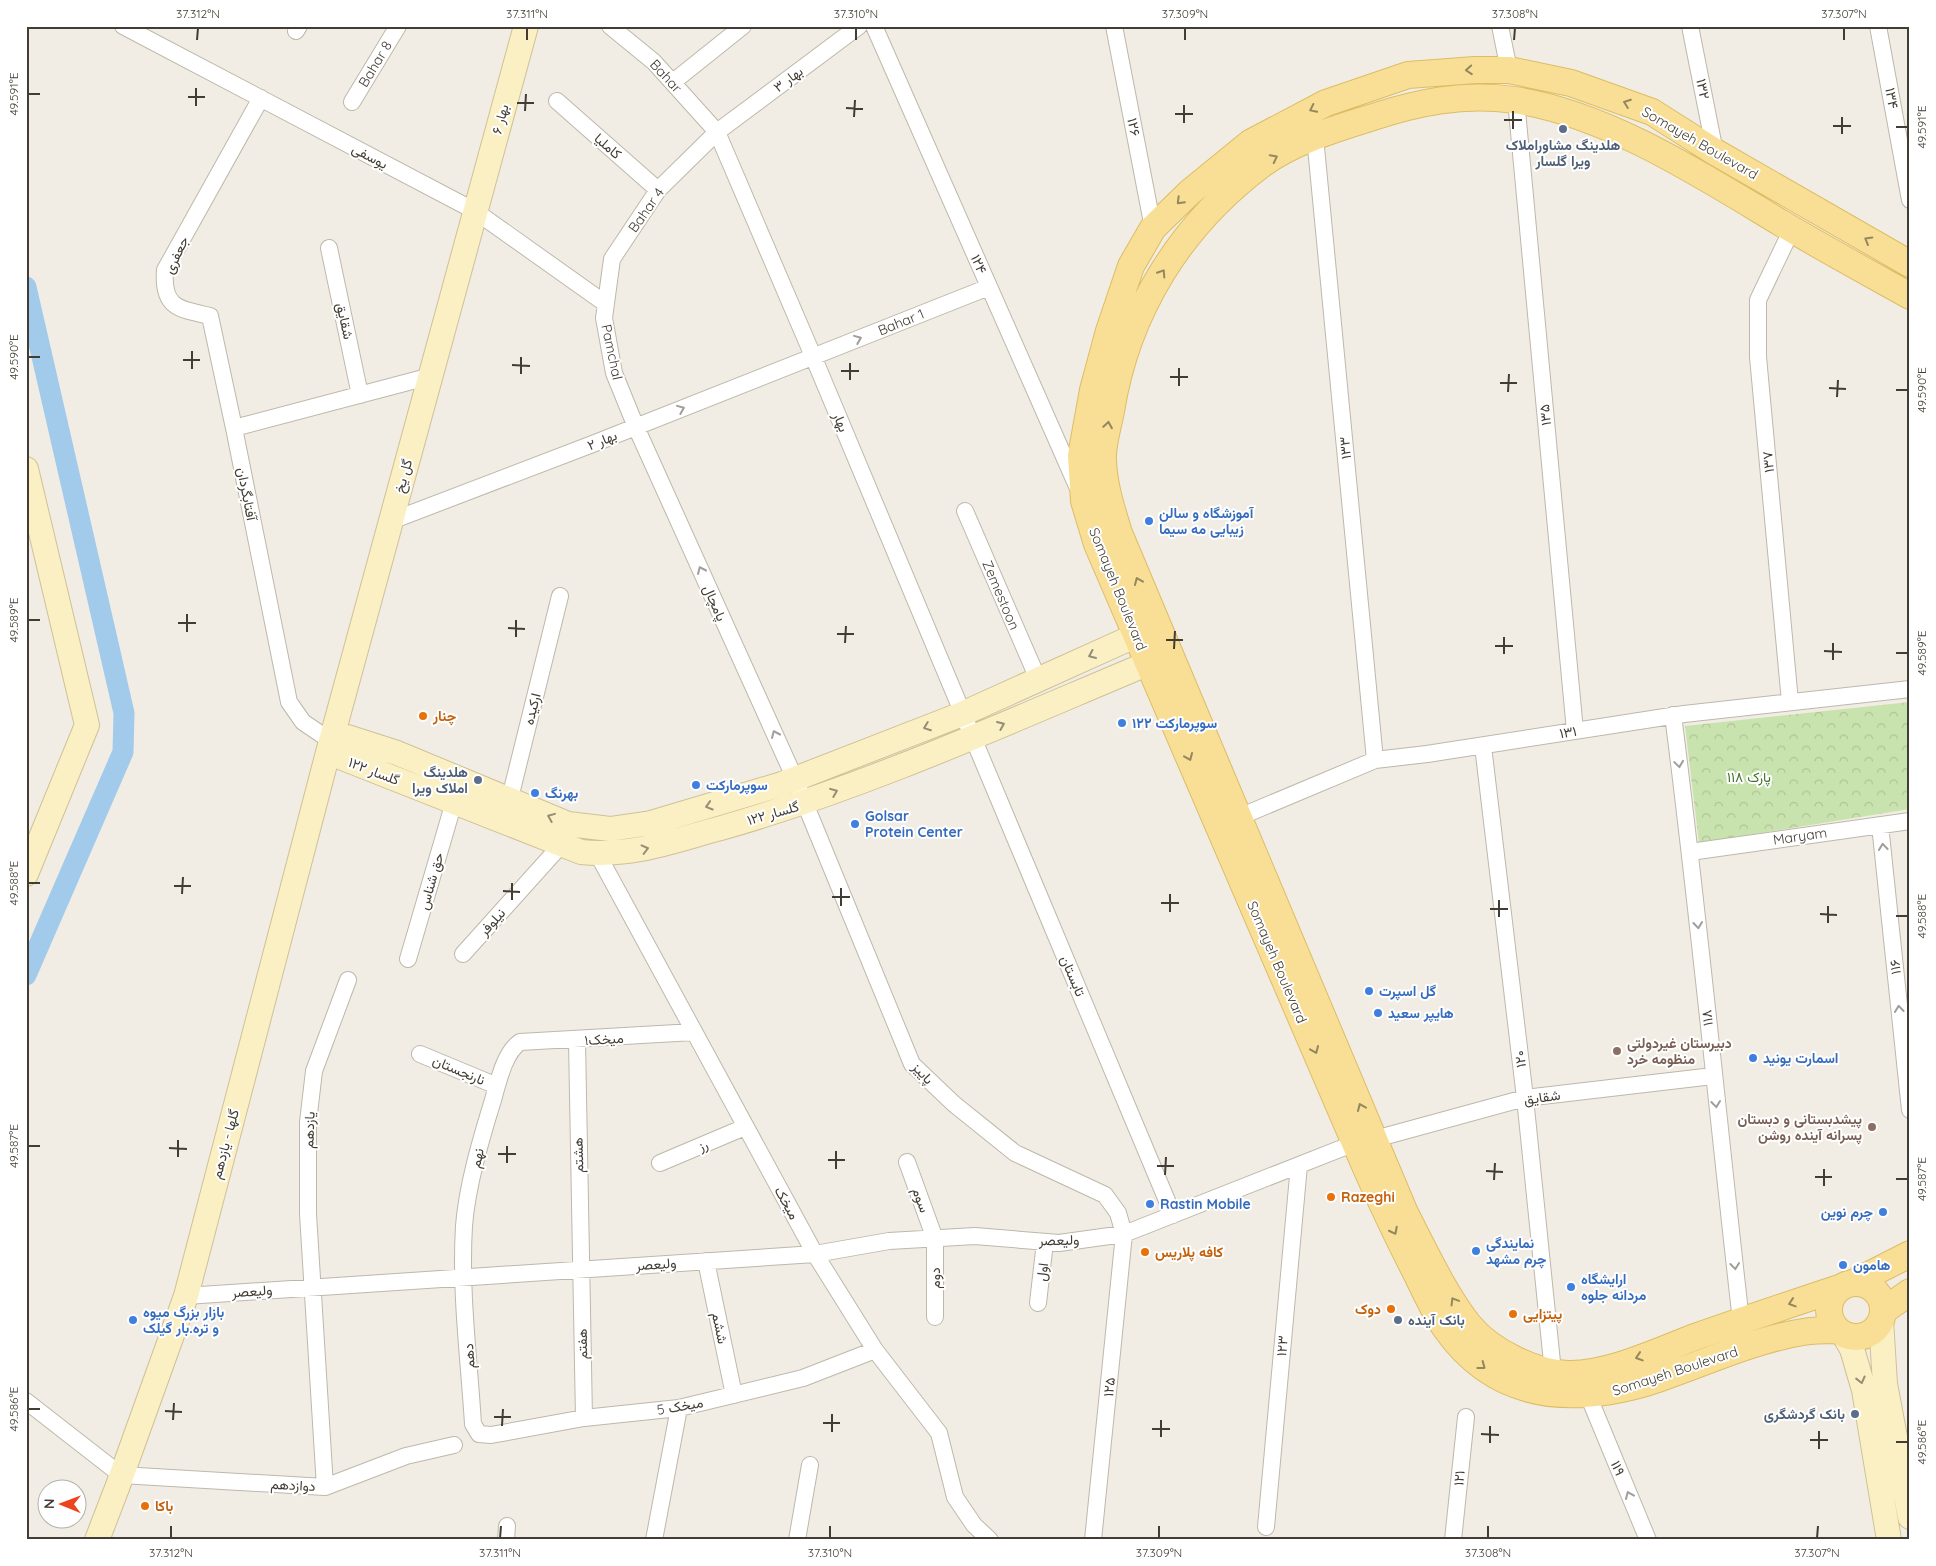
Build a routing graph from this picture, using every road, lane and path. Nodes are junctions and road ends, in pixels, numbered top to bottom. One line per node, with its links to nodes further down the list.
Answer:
1 (122, 26): 14 (street, یوسفی)
2 (398, 26): 17 (street, Bahar 8)
3 (526, 26): 24 (main road, بهار ۶)
4 (743, 26): 13 (street)
5 (859, 26): 18 (street, بهار ۳)
6 (874, 26): 29 (street, ۱۲۴)
7 (1114, 26): 25 (street, ۱۲۶)
8 (1500, 26): 12 (street)
9 (1690, 26): 20 (street, ۱۳۲)
10 (1878, 26): 23 (street, ۱۳۴)
11 (617, 29): 13 (street, Bahar)
12 (1509, 70): 20 (main road, Somayeh Boulevard, one-way to 12); 25 (main road, Somayeh Boulevard, one-way to 25)
13 (673, 82): 18 (street, Bahar)
14 (260, 98): 24 (street, یوسفی); 36 (street, جعفری)
15 (1516, 100): 19 (main road, Somayeh Boulevard); 21 (main road, Somayeh Boulevard); 49 (street, ۱۳۵)
16 (558, 101): 22 (street, کاملیا)
17 (352, 102)
18 (717, 132): 22 (street, Bahar 4); 32 (street, بهار)
19 (1315, 137): 42 (main road, Somayeh Boulevard, one-way to 19); 53 (street, ۱۳۳)
20 (1715, 152): 21 (main road); 28 (main road, Somayeh Boulevard, one-way to 20)
21 (1703, 177): 26 (main road, Somayeh Boulevard)
22 (658, 190): 31 (street, Bahar 4)
23 (1910, 200)
24 (475, 211): 31 (street, یوسفی); 33 (main road, گل یخ)
25 (1154, 228): 38 (main road, Somayeh Boulevard)
26 (1792, 230): 30 (main road, Somayeh Boulevard); 46 (street, ۱۳۷)
27 (329, 248): 34 (street, شقایق)
28 (1910, 264)
29 (990, 287): 32 (street, Bahar 1, one-way to 29); 38 (street, ۱۲۴)
30 (1910, 296)
31 (606, 304): 35 (street, Pamchal)
32 (813, 356): 35 (street, بهار ۲, one-way to 32); 47 (street, بهار)
33 (430, 376): 34 (street); 40 (main road, گل یخ)
34 (360, 395): 36 (street)
35 (636, 427): 40 (street, بهار ۲); 54 (street, پامچال, one-way to 35)
36 (234, 428): 51 (street, آفتابگردان)
37 (26, 469): 64 (main road)
38 (1084, 501): 42 (main road, Somayeh Boulevard)
39 (965, 511): 44 (street, Zemestoon)
40 (391, 521): 51 (main road, گل یخ)
41 (560, 596): 57 (street, ارکیده)
42 (1147, 630): 43 (main road, Somayeh Boulevard); 44 (main road, گلسار ۱۲۲, one-way to 44)
43 (1159, 659): 50 (main road, گلسار ۱۲۲, one-way to 43); 58 (main road, Somayeh Boulevard); 65 (main road, Somayeh Boulevard, one-way to 65)
44 (1038, 679): 47 (main road, گلسار ۱۲۲)
45 (1910, 689): 46 (street, ۱۳۱)
46 (1790, 702): 48 (street, ۱۳۱)
47 (962, 714): 50 (street, بهار); 54 (main road, گلسار ۱۲۲, one-way to 54)
48 (1673, 716): 49 (street, ۱۳۱); 62 (street, ۱۱۸, one-way to 62)
49 (1575, 731): 52 (street, ۱۳۱)
50 (971, 738): 56 (main road, گلسار ۱۲۲, one-way to 50); 82 (street, تابستان)
51 (331, 741): 55 (main road, گلسار ۱۲۲); 57 (main road, گلسار ۱۲۲); 94 (main road, گلها - یازدهم)
52 (1483, 746): 53 (street, ۱۳۱); 75 (street, ۱۲۰)
53 (1375, 760): 58 (street, ۱۳۱)
54 (795, 779): 56 (street, پامچال); 57 (main road, گلسار ۱۲۲, one-way to 57)
55 (454, 802): 57 (main road, گلسار ۱۲۲); 67 (street, حق شناس)
56 (804, 804): 63 (main road, گلسار ۱۲۲, one-way to 56); 83 (street, پاییز)
57 (507, 811): 61 (main road, گلسار ۱۲۲)
58 (1237, 818): 65 (main road, Somayeh Boulevard)
59 (1910, 821): 60 (street, Maryam)
60 (1880, 825): 62 (street, Maryam); 76 (street, ۱۱۶, one-way to 60)
61 (562, 844): 63 (main road, گلسار ۱۲۲); 66 (street, نیلوفر)
62 (1690, 852): 73 (street, ۱۱۸, one-way to 73)
63 (597, 854): 69 (street, میخک)
64 (26, 874)
65 (1273, 927): 78 (main road, Somayeh Boulevard)
66 (463, 954)
67 (408, 959)
68 (348, 980): 92 (street, یازدهم)
69 (694, 1032): 70 (street, میخک۱); 77 (street, میخک)
70 (577, 1041): 71 (street, میخک۱); 89 (street, هشتم)
71 (516, 1045): 74 (street, نهم)
72 (420, 1054): 74 (street, نارنجستان)
73 (1713, 1076): 75 (street, شقایق); 98 (street, ۱۱۸, one-way to 98)
74 (498, 1086): 90 (street, نهم)
75 (1525, 1098): 78 (street, شقایق); 101 (street, ۱۲۰)
76 (1910, 1110)
77 (745, 1127): 80 (street, رز); 86 (street, میخک)
78 (1365, 1141): 81 (street); 101 (main road, Somayeh Boulevard, one-way to 78); 103 (main road, Somayeh Boulevard, one-way to 103)
79 (907, 1162): 84 (street, سوم)
80 (660, 1163)
81 (1299, 1165): 82 (street); 115 (street, ۱۲۳)
82 (1173, 1215): 83 (street)
83 (1124, 1234): 85 (street, ولیعصر); 120 (street, ۱۲۵)
84 (935, 1239): 85 (street, ولیعصر); 86 (street, ولیعصر); 97 (street, دوم)
85 (1045, 1242): 95 (street, اول)
86 (815, 1254): 88 (street, ولیعصر); 100 (street, میخک)
87 (1910, 1254): 91 (main road, Somayeh Boulevard)
88 (706, 1261): 89 (street, ولیعصر); 102 (street, ششم)
89 (580, 1269): 90 (street, ولیعصر); 107 (street, هفتم)
90 (463, 1277): 92 (street, ولیعصر); 108 (street, دهم)
91 (1847, 1285): 96 (main road); 98 (main road, Somayeh Boulevard, one-way to 98); 99 (main road)
92 (312, 1287): 94 (street, ولیعصر); 112 (street, دوازدهم)
93 (1910, 1292): 96 (main road)
94 (186, 1296): 111 (main road, گلها - یازدهم)
95 (1038, 1303)
96 (1882, 1316): 99 (main road); 113 (main road)
97 (935, 1317)
98 (1741, 1320): 101 (main road, Somayeh Boulevard, one-way to 101)
99 (1841, 1333): 103 (main road, Somayeh Boulevard); 123 (main road, one-way to 123)
100 (875, 1350): 102 (street, میخک 5); 119 (street, میخک)
101 (1553, 1372)
102 (734, 1395): 105 (street, میخک 5)
103 (1588, 1395): 122 (street, ۱۱۹, one-way to 103)
104 (26, 1401): 111 (street)
105 (679, 1408): 107 (street, میخک 5); 117 (street)
106 (1466, 1417): 121 (street, ۱۲۱)
107 (584, 1418): 108 (street, میخک 5)
108 (479, 1434)
109 (454, 1445): 112 (street)
110 (810, 1465): 118 (street)
111 (121, 1475): 112 (street, دوازدهم); 116 (main road, گلها - یازدهم)
112 (325, 1487)
113 (1908, 1494): 114 (main road)
114 (1910, 1517)
115 (1266, 1527)
116 (96, 1540)
117 (654, 1540)
118 (798, 1540)
119 (990, 1540)
120 (1093, 1540)
121 (1453, 1540)
122 (1648, 1540)
123 (1888, 1540)

